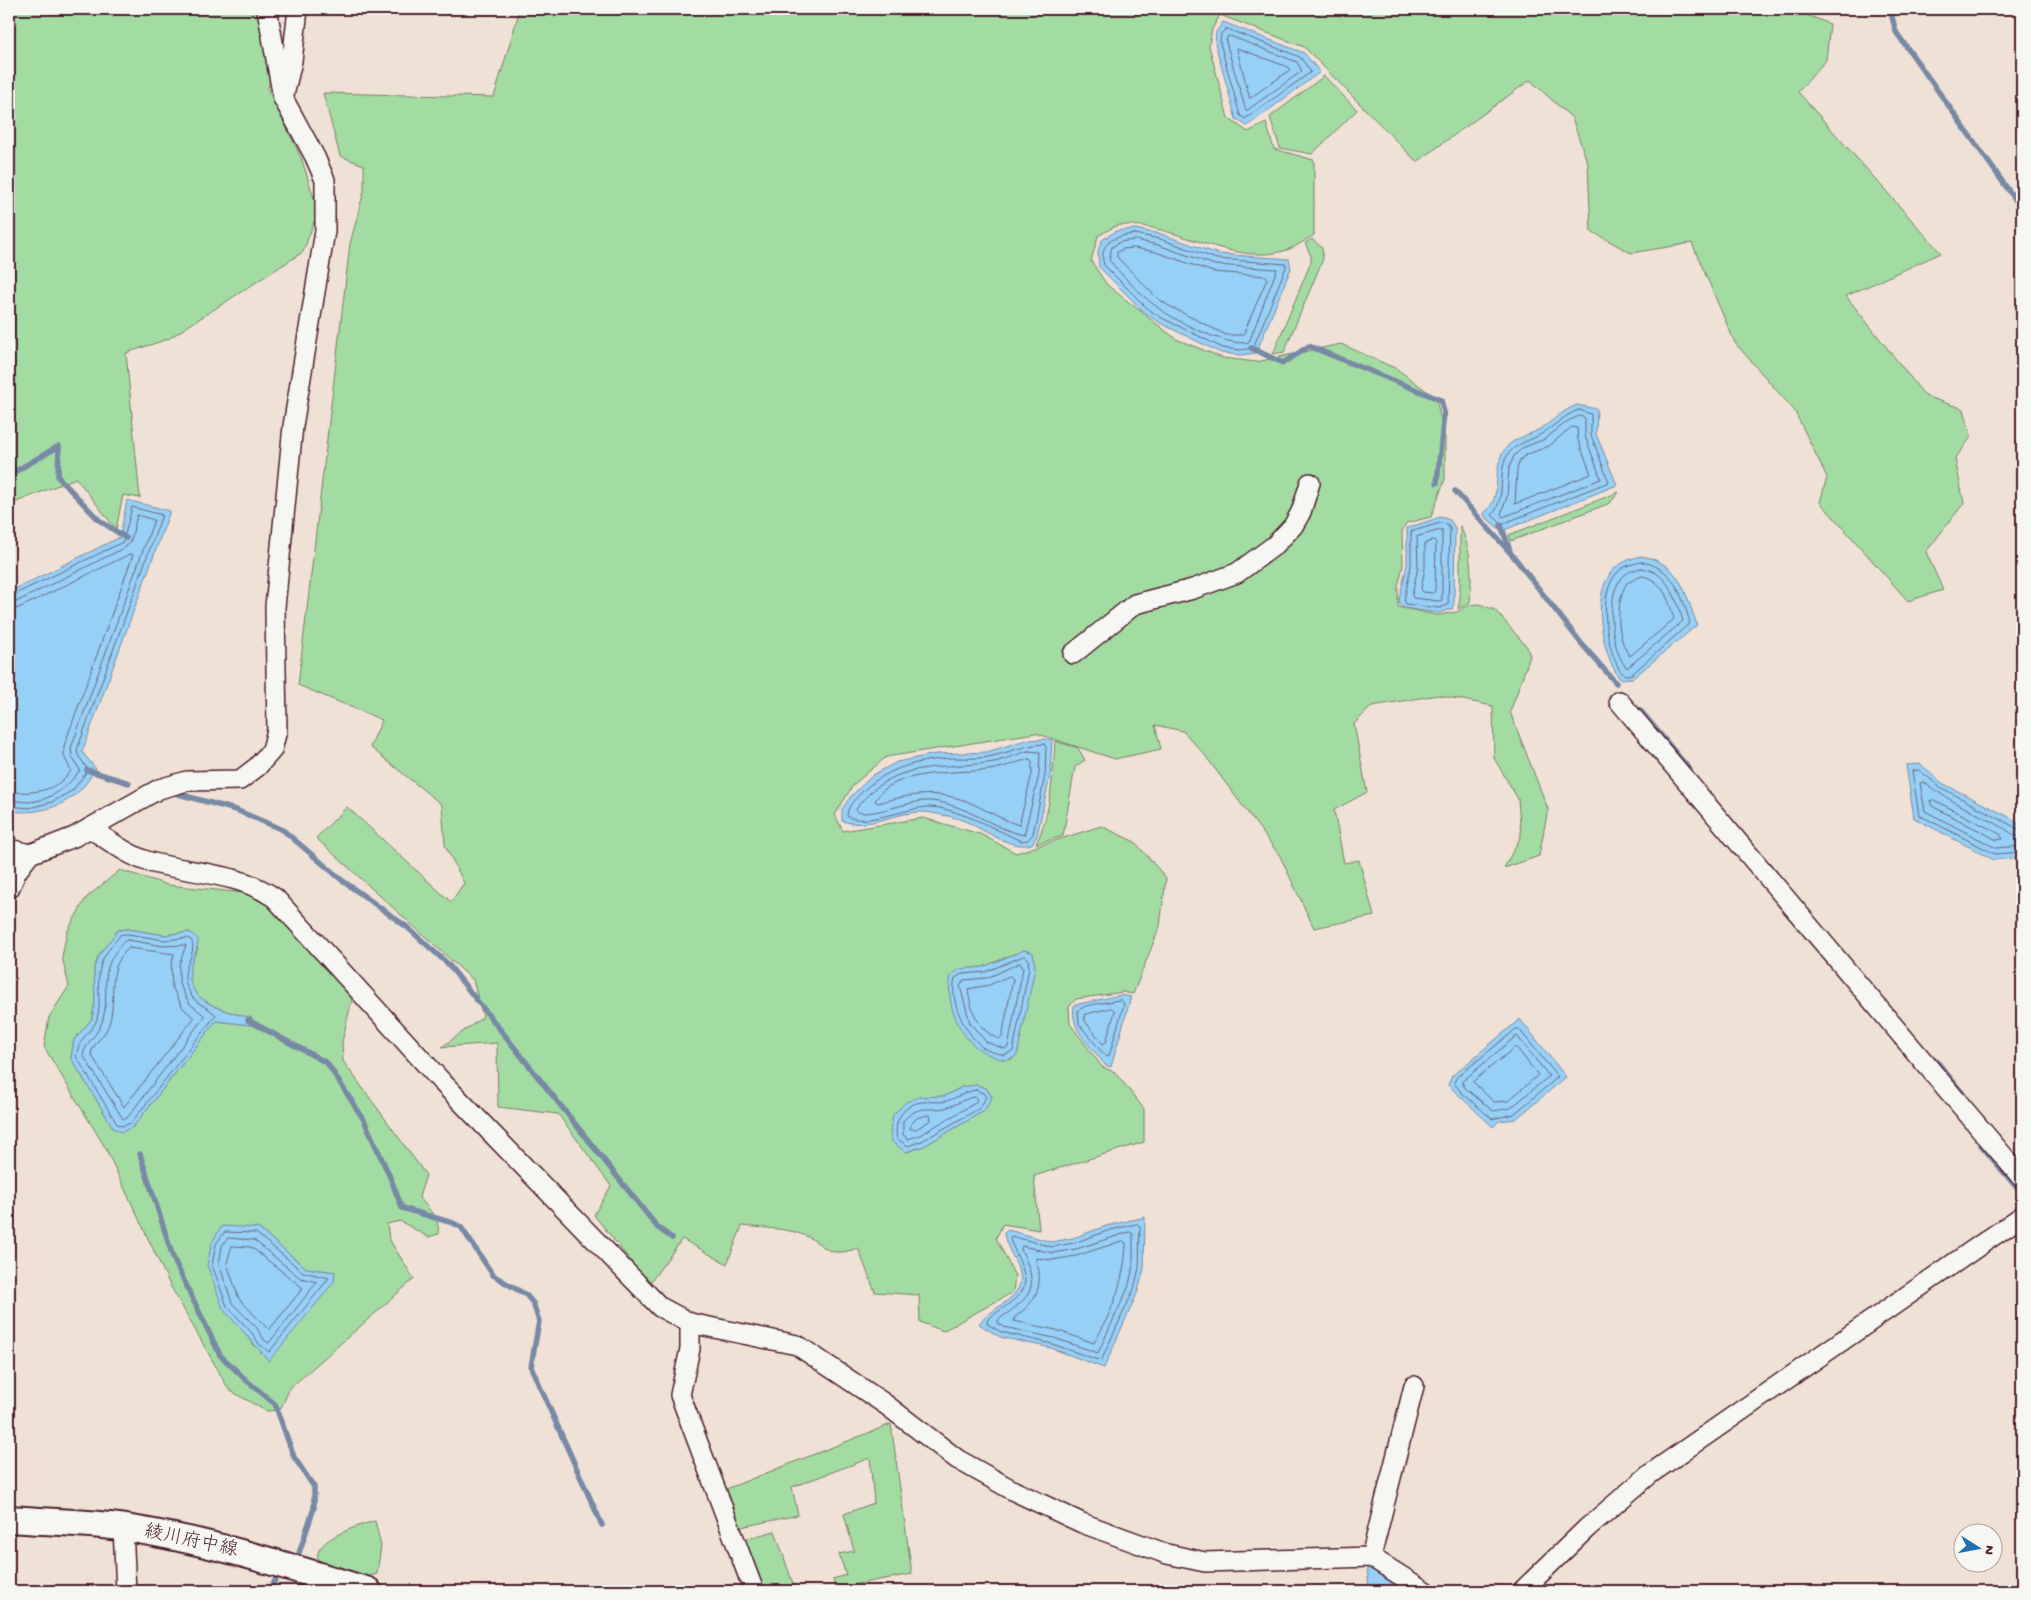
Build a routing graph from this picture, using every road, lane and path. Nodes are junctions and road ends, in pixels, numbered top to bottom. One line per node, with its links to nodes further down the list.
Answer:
1 (267, 9): 3 (street)
2 (298, 9): 3 (street)
3 (283, 98): 7 (street)
4 (1310, 483): 5 (street)
5 (1073, 654)
6 (1619, 701): 11 (street)
7 (90, 828): 9 (street); 13 (street)
8 (9, 849): 9 (street)
9 (30, 854): 10 (street)
10 (9, 889)
11 (2022, 1178)
12 (2022, 1216): 22 (street)
13 (690, 1322): 17 (street); 20 (street)
14 (1414, 1386): 17 (street)
15 (9, 1519): 16 (main road, 綾川府中線)
16 (123, 1528): 18 (street); 19 (main road, 綾川府中線)
17 (1372, 1557): 21 (street)
18 (126, 1591)
19 (368, 1591)
20 (754, 1591)
21 (1425, 1591)
22 (1522, 1591)

